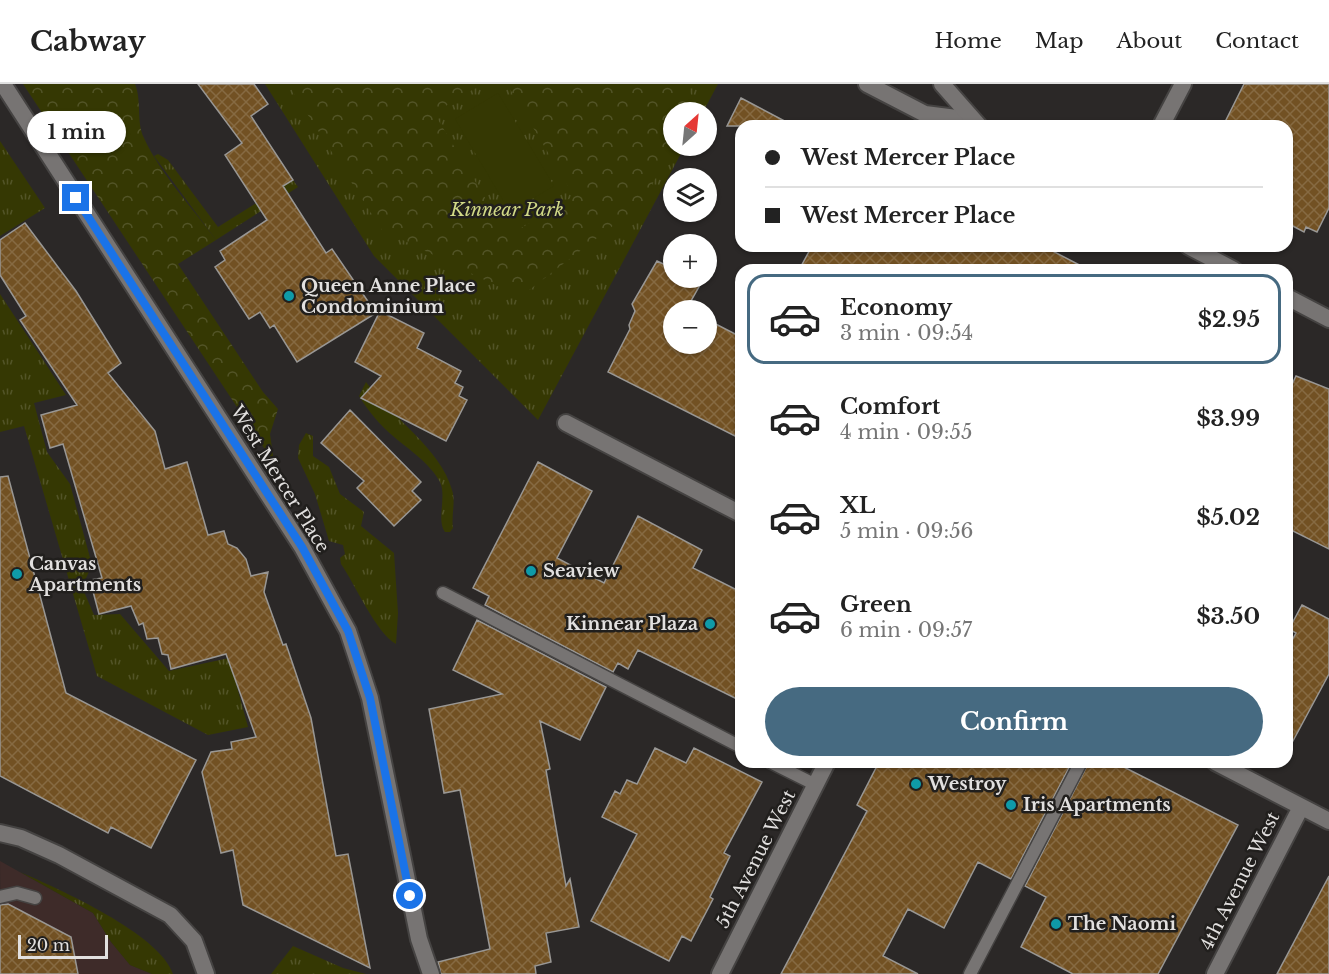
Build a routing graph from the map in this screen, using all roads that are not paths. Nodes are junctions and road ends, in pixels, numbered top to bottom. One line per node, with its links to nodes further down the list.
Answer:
1 (3, 84): 27 (street, West Mercer Place)
2 (867, 84): 5 (street)
3 (942, 84): 6 (street)
4 (1183, 84): 7 (street)
5 (958, 120)
6 (972, 120)
7 (1164, 120)
8 (1200, 252): 9 (street)
9 (1222, 264)
10 (1293, 300): 11 (street)
11 (1329, 319)
12 (566, 423): 13 (street)
13 (735, 511)
14 (443, 594): 15 (lane)
15 (735, 744)
16 (782, 768): 20 (lane)
17 (824, 768): 20 (street, 5th Avenue West)
18 (1078, 768): 29 (lane)
19 (1226, 768): 21 (street)
20 (816, 785): 28 (street, 5th Avenue West)
21 (1301, 807): 22 (street); 30 (street, 4th Avenue West)
22 (1329, 821)
23 (0, 833): 26 (street)
24 (0, 897): 25 (lane)
25 (35, 898)
26 (206, 974)
27 (431, 974)
28 (720, 974)
29 (970, 974)
30 (1215, 974)

